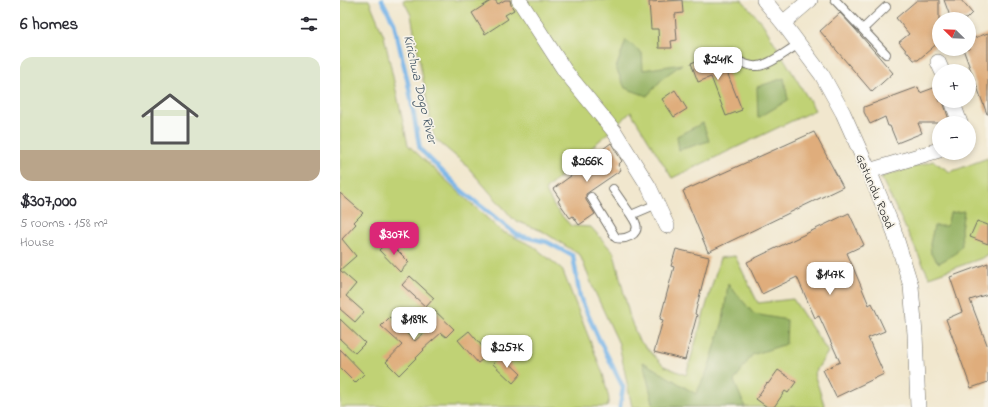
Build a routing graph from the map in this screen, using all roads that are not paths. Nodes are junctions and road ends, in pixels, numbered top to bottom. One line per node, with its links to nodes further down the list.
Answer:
1 (519, 0): 15 (street)
2 (764, 0): 6 (street, Gatundu Road)
3 (810, 0): 6 (street)
4 (835, 0): 7 (lane)
5 (886, 7): 7 (lane)
6 (783, 22): 8 (street, Gatundu Road)
7 (862, 29): 9 (lane)
8 (799, 44): 10 (lane); 12 (street, Gatundu Road)
9 (886, 54)
10 (736, 60)
11 (932, 152): 12 (street)
12 (869, 171): 18 (street, Gatundu Road)
13 (613, 189): 16 (lane)
14 (591, 197): 16 (lane)
15 (657, 204): 16 (lane); 17 (street)
16 (631, 215)
17 (667, 226)
18 (918, 407)

